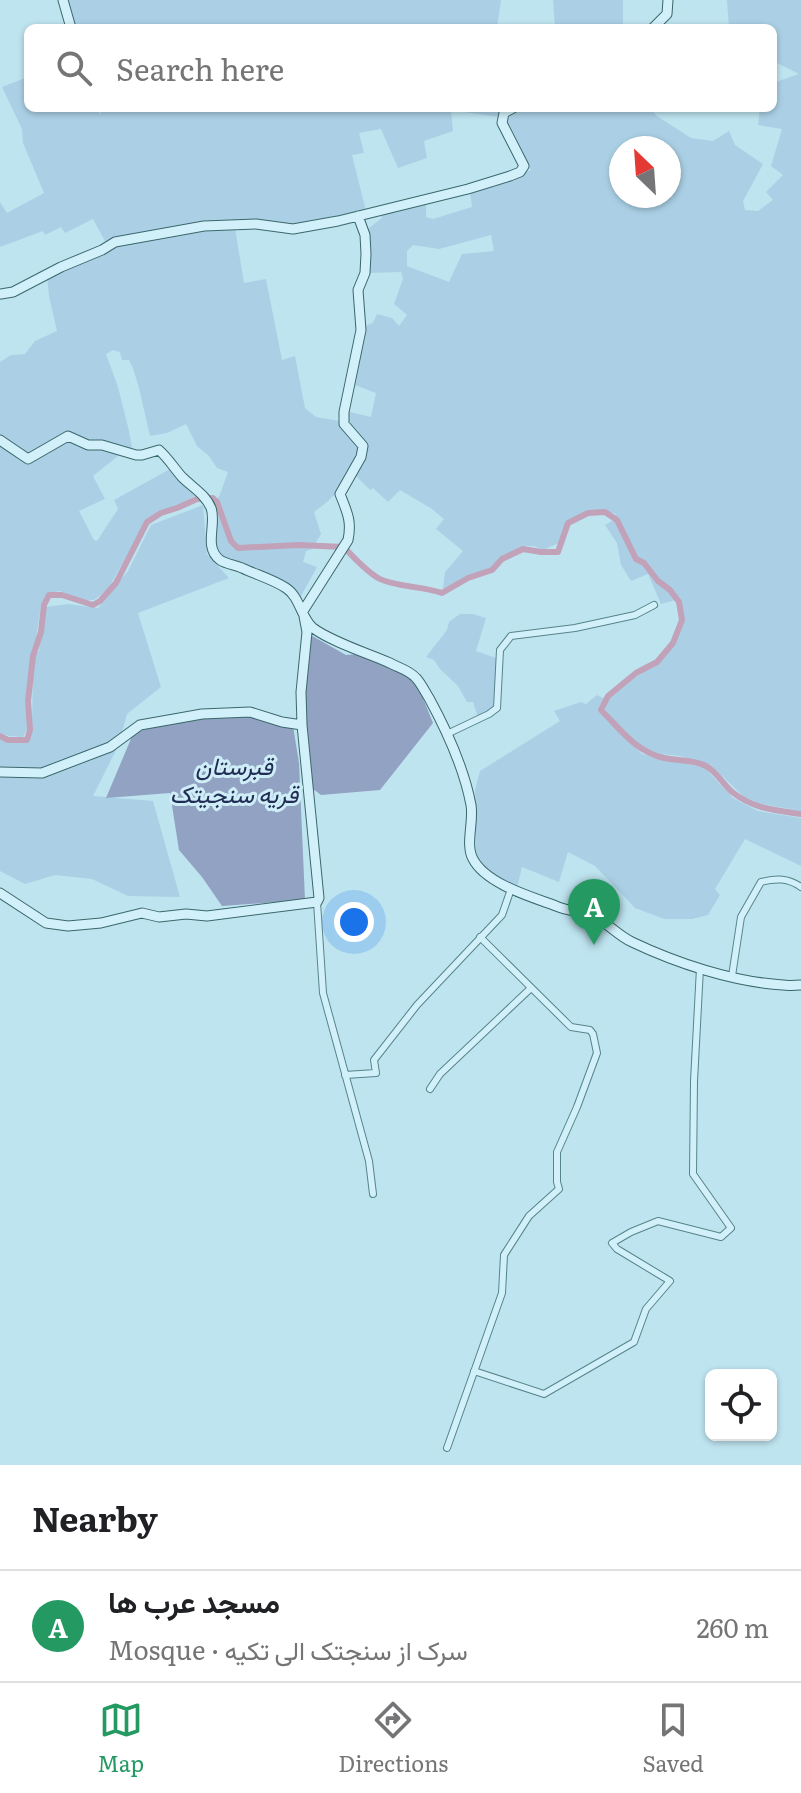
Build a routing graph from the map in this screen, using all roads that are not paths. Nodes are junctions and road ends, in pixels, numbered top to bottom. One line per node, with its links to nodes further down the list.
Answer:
1 (63, 0): 3 (street)
2 (668, 0): 4 (street)
3 (70, 24)
4 (656, 24)
5 (506, 112): 6 (street)
6 (358, 216): 7 (street); 10 (street)
7 (0, 293)
8 (0, 440): 10 (street)
9 (654, 605): 12 (street)
10 (303, 611): 11 (street); 12 (street)
11 (302, 725): 13 (street); 17 (street)
12 (447, 734): 15 (street)
13 (0, 772)
14 (801, 887): 20 (street)
15 (511, 889): 18 (street); 19 (street)
16 (0, 893): 17 (street)
17 (317, 902): 23 (street)
18 (480, 937): 22 (street); 23 (street)
19 (700, 968): 20 (street); 26 (street)
20 (732, 976): 21 (street)
21 (801, 985)
22 (531, 988): 24 (street); 26 (street)
23 (345, 1075): 25 (street)
24 (430, 1089)
25 (373, 1194)
26 (474, 1371): 27 (street)
27 (447, 1448)

